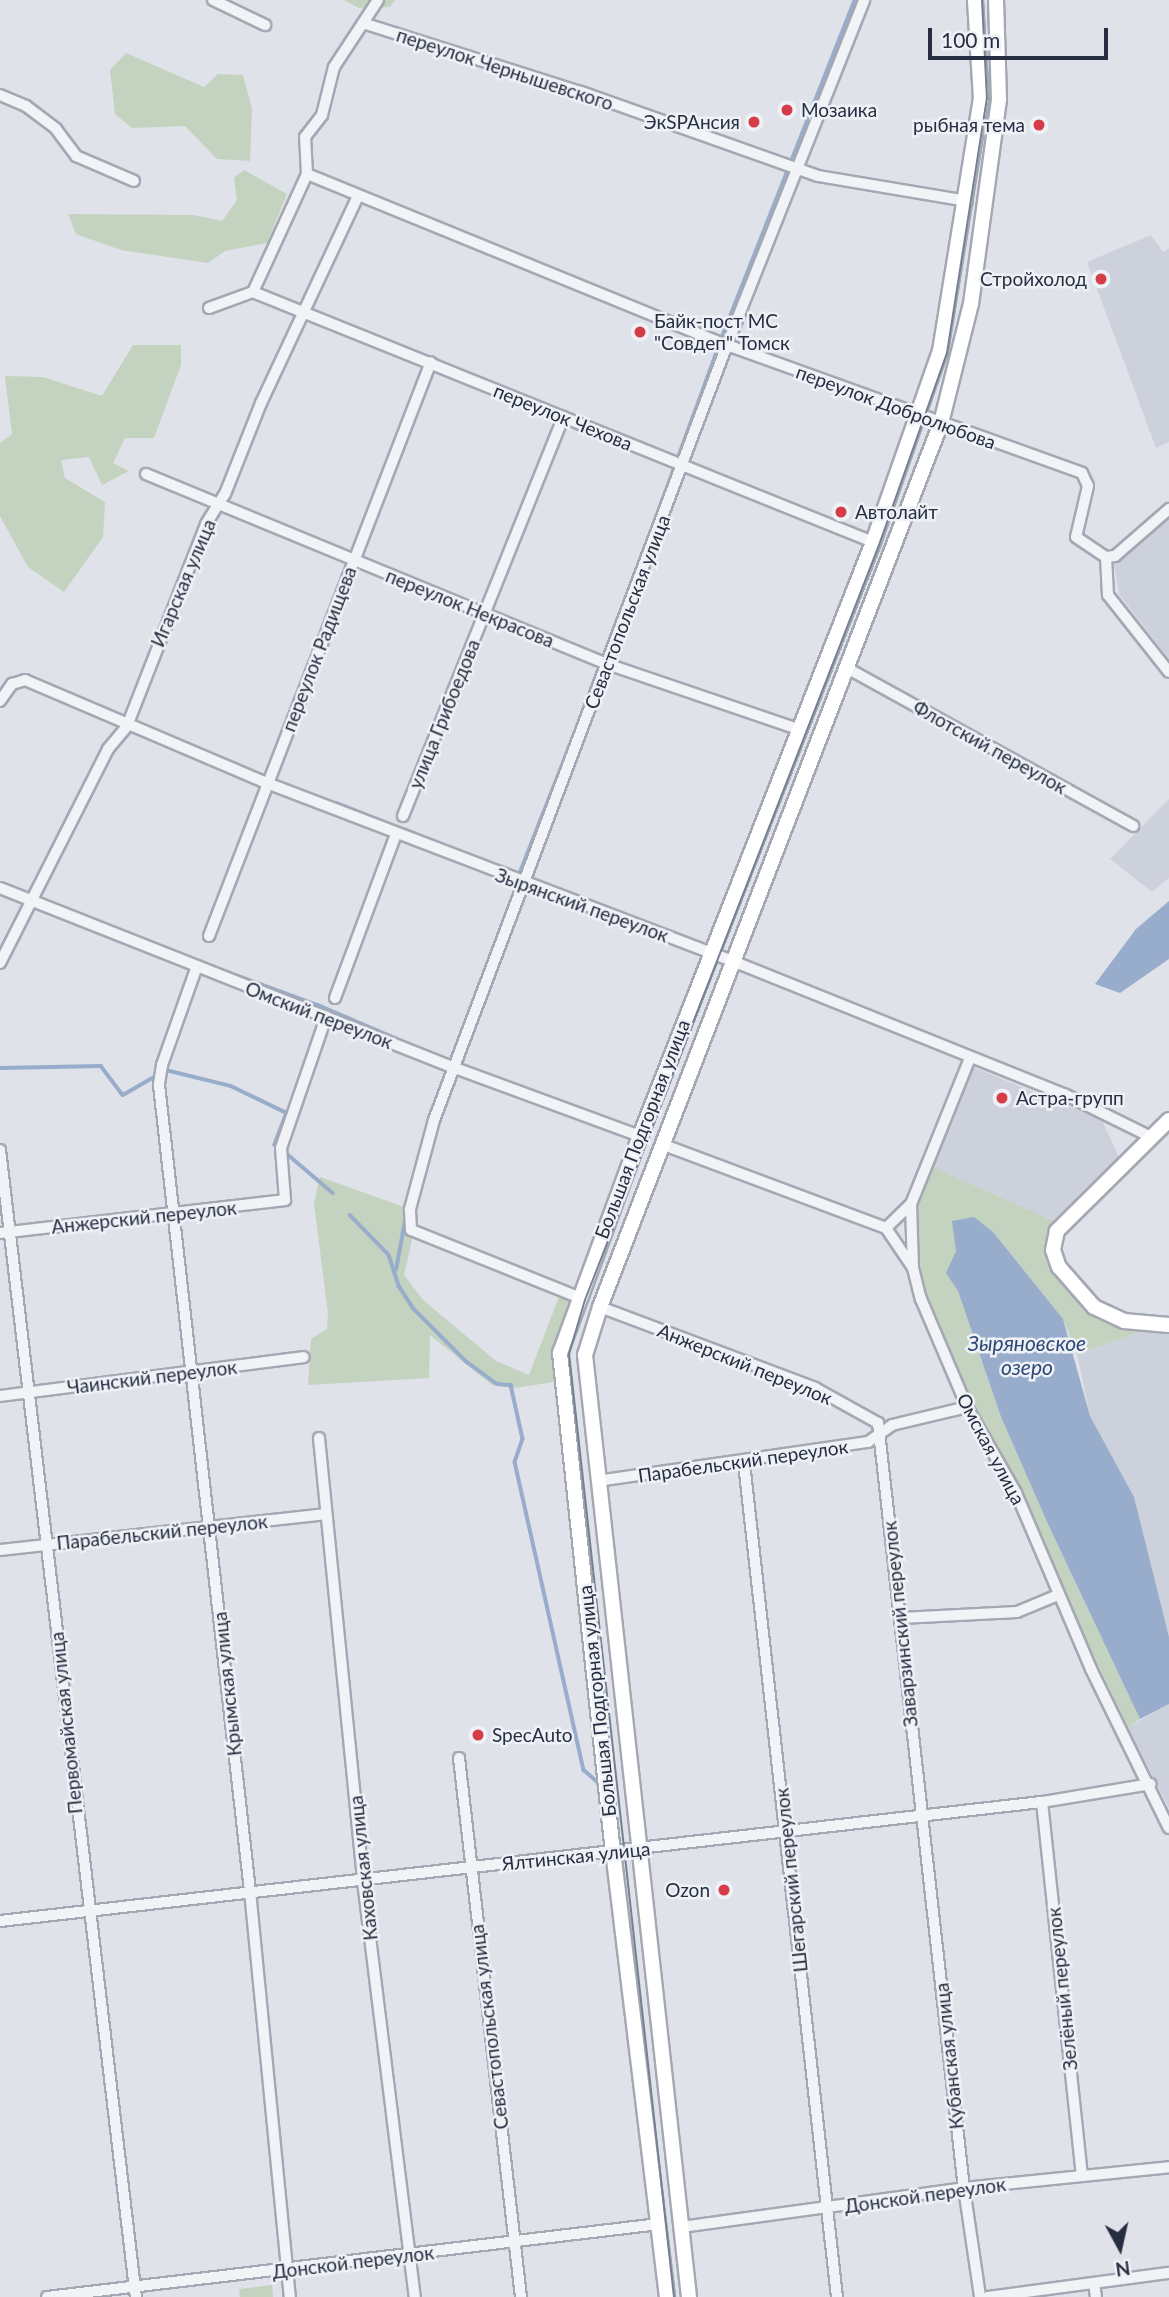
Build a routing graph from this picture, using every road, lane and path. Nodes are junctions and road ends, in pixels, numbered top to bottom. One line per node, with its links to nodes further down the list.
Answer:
1 (213, 0): 7 (street)
2 (378, 0): 6 (street)
3 (864, 0): 9 (street, Севастопольская улица)
4 (975, 0): 13 (main road, Большая Подгорная улица)
5 (996, 0): 21 (main road, Большая Подгорная улица)
6 (366, 24): 9 (street, переулок Чернышевского); 10 (street)
7 (265, 25)
8 (0, 95): 11 (street)
9 (798, 166): 13 (street, переулок Чернышевского); 17 (street, Севастопольская улица)
10 (307, 174): 12 (street, переулок Добролюбова); 14 (street)
11 (134, 181)
12 (357, 198): 16 (street, Игарская улица); 17 (street, переулок Добролюбова)
13 (967, 201): 19 (main road, Большая Подгорная улица)
14 (253, 292): 15 (street); 16 (street, переулок Чехова)
15 (209, 308)
16 (307, 312): 18 (street, переулок Чехова); 24 (street, Игарская улица)
17 (727, 345): 19 (street, переулок Добролюбова); 22 (street, Севастопольская улица)
18 (431, 362): 20 (street, переулок Чехова); 28 (street, переулок Радищева)
19 (919, 416): 21 (street, переулок Добролюбова); 26 (main road, Большая Подгорная улица)
20 (563, 417): 22 (street, переулок Чехова); 29 (street, улица Грибоедова)
21 (941, 423): 27 (street, переулок Добролюбова); 31 (main road, Большая Подгорная улица)
22 (683, 466): 26 (street, переулок Чехова); 30 (street, Севастопольская улица)
23 (146, 474): 24 (street, переулок Некрасова)
24 (216, 506): 28 (street, переулок Некрасова); 34 (street, Игарская улица)
25 (1169, 509): 27 (street)
26 (873, 542): 35 (main road, Большая Подгорная улица)
27 (1106, 557): 32 (street)
28 (353, 562): 29 (street, переулок Некрасова); 36 (street, переулок Радищева)
29 (485, 612): 30 (street, переулок Некрасова); 37 (street, улица Грибоедова)
30 (607, 664): 35 (street, переулок Некрасова); 40 (street, Севастопольская улица)
31 (847, 668): 38 (street, Флотский переулок); 45 (main road, Большая Подгорная улица)
32 (1169, 673)
33 (0, 701): 34 (street, Зырянский переулок)
34 (127, 726): 36 (street, Зырянский переулок); 42 (street, Игарская улица)
35 (799, 729): 44 (main road, Большая Подгорная улица)
36 (267, 783): 39 (street, Зырянский переулок); 43 (street, переулок Радищева)
37 (403, 816)
38 (1133, 826)
39 (396, 834): 40 (street, Зырянский переулок); 48 (street)
40 (526, 884): 44 (street, Зырянский переулок); 51 (street, Севастопольская улица)
41 (0, 888): 42 (street, Омский переулок)
42 (33, 904): 46 (street, Игарская улица); 47 (street, Омский переулок)
43 (209, 936)
44 (711, 952): 45 (street, Зырянский переулок); 53 (main road, Большая Подгорная улица)
45 (735, 961): 50 (street, Зырянский переулок); 55 (main road, Большая Подгорная улица)
46 (0, 963)
47 (197, 966): 49 (street, Омский переулок); 58 (street, Крымская улица)
48 (335, 998)
49 (326, 1017): 51 (street, Омский переулок); 58 (street, Анжерский переулок)
50 (970, 1058): 54 (street, Зырянский переулок); 57 (street, Омская улица)
51 (456, 1068): 53 (street, Омский переулок); 62 (street, Севастопольская улица)
52 (1169, 1120): 54 (main road)
53 (640, 1136): 62 (main road, Большая Подгорная улица)
54 (1151, 1137): 64 (main road)
55 (664, 1145): 59 (street); 63 (main road, Большая Подгорная улица)
56 (0, 1150): 60 (street, Первомайская улица)
57 (911, 1204): 59 (street); 61 (street, Омская улица)
58 (175, 1214): 60 (street, Анжерский переулок); 66 (street, Крымская улица)
59 (886, 1228): 61 (street)
60 (5, 1233): 67 (street, Первомайская улица)
61 (913, 1268): 69 (street, Омская улица)
62 (578, 1297): 87 (main road, Большая Подгорная улица)
63 (600, 1307): 70 (street, Анжерский переулок); 73 (main road, Большая Подгорная улица)
64 (1169, 1325)
65 (304, 1357): 66 (street, Чаинский переулок)
66 (192, 1372): 67 (street, Чаинский переулок); 75 (street, Крымская улица)
67 (30, 1392): 68 (street, Чаинский переулок); 76 (street, Первомайская улица)
68 (0, 1396)
69 (967, 1407): 70 (street, Парабельский переулок); 78 (street, Омская улица)
70 (879, 1434): 72 (street, Парабельский переулок); 79 (street, Заварзинский переулок)
71 (319, 1438): 74 (street, Каховская улица)
72 (744, 1462): 73 (street, Парабельский переулок); 85 (street, Шегарский переулок)
73 (597, 1481): 86 (main road, Большая Подгорная улица)
74 (324, 1514): 75 (street, Парабельский переулок); 89 (street, Каховская улица)
75 (210, 1529): 76 (street, Парабельский переулок); 90 (street, Крымская улица)
76 (46, 1545): 77 (street, Парабельский переулок); 91 (street, Первомайская улица)
77 (0, 1550)
78 (1058, 1595): 79 (street); 81 (street, Омская улица)
79 (901, 1618): 83 (street, Заварзинский переулок)
80 (459, 1758): 88 (street, Севастопольская улица)
81 (1151, 1784): 82 (street, Ялтинская улица); 84 (street, Омская улица)
82 (1042, 1802): 83 (street, Ялтинская улица); 94 (street, Зелёный переулок)
83 (920, 1815): 85 (street, Ялтинская улица); 95 (street, Кубанская улица)
84 (1169, 1828)
85 (785, 1830): 86 (street, Ялтинская улица); 96 (street, Шегарский переулок)
86 (639, 1850): 87 (street, Ялтинская улица); 98 (main road, Большая Подгорная улица)
87 (613, 1853): 88 (street, Ялтинская улица); 97 (main road, Большая Подгорная улица)
88 (470, 1868): 89 (street, Ялтинская улица); 99 (street, Севастопольская улица)
89 (363, 1881): 90 (street, Ялтинская улица); 100 (street, Каховская улица)
90 (250, 1891): 91 (street, Ялтинская улица); 101 (street, Крымская улица)
91 (87, 1912): 92 (street, Ялтинская улица); 104 (street, Первомайская улица)
92 (0, 1921)
93 (1169, 2167): 94 (street, Донской переулок)
94 (1082, 2175): 95 (street, Донской переулок)
95 (964, 2188): 96 (street, Донской переулок); 112 (street, Кубанская улица)
96 (827, 2210): 98 (street, Донской переулок); 111 (street, Шегарский переулок)
97 (659, 2224): 99 (street, Донской переулок); 109 (main road, Большая Подгорная улица)
98 (681, 2227): 110 (main road, Большая Подгорная улица)
99 (515, 2242): 100 (street, Донской переулок); 108 (street, Севастопольская улица)
100 (411, 2254): 101 (street, Донской переулок); 107 (street, Каховская улица)
101 (287, 2270): 104 (street, Донской переулок); 106 (street, Крымская улица)
102 (1169, 2273): 103 (street)
103 (1094, 2283): 113 (street); 114 (street)
104 (135, 2293): 105 (street, Донской переулок)
105 (47, 2297)
106 (290, 2297)
107 (415, 2297)
108 (521, 2297)
109 (667, 2297)
110 (689, 2297)
111 (837, 2297)
112 (981, 2297)
113 (988, 2297)
114 (1096, 2297)

